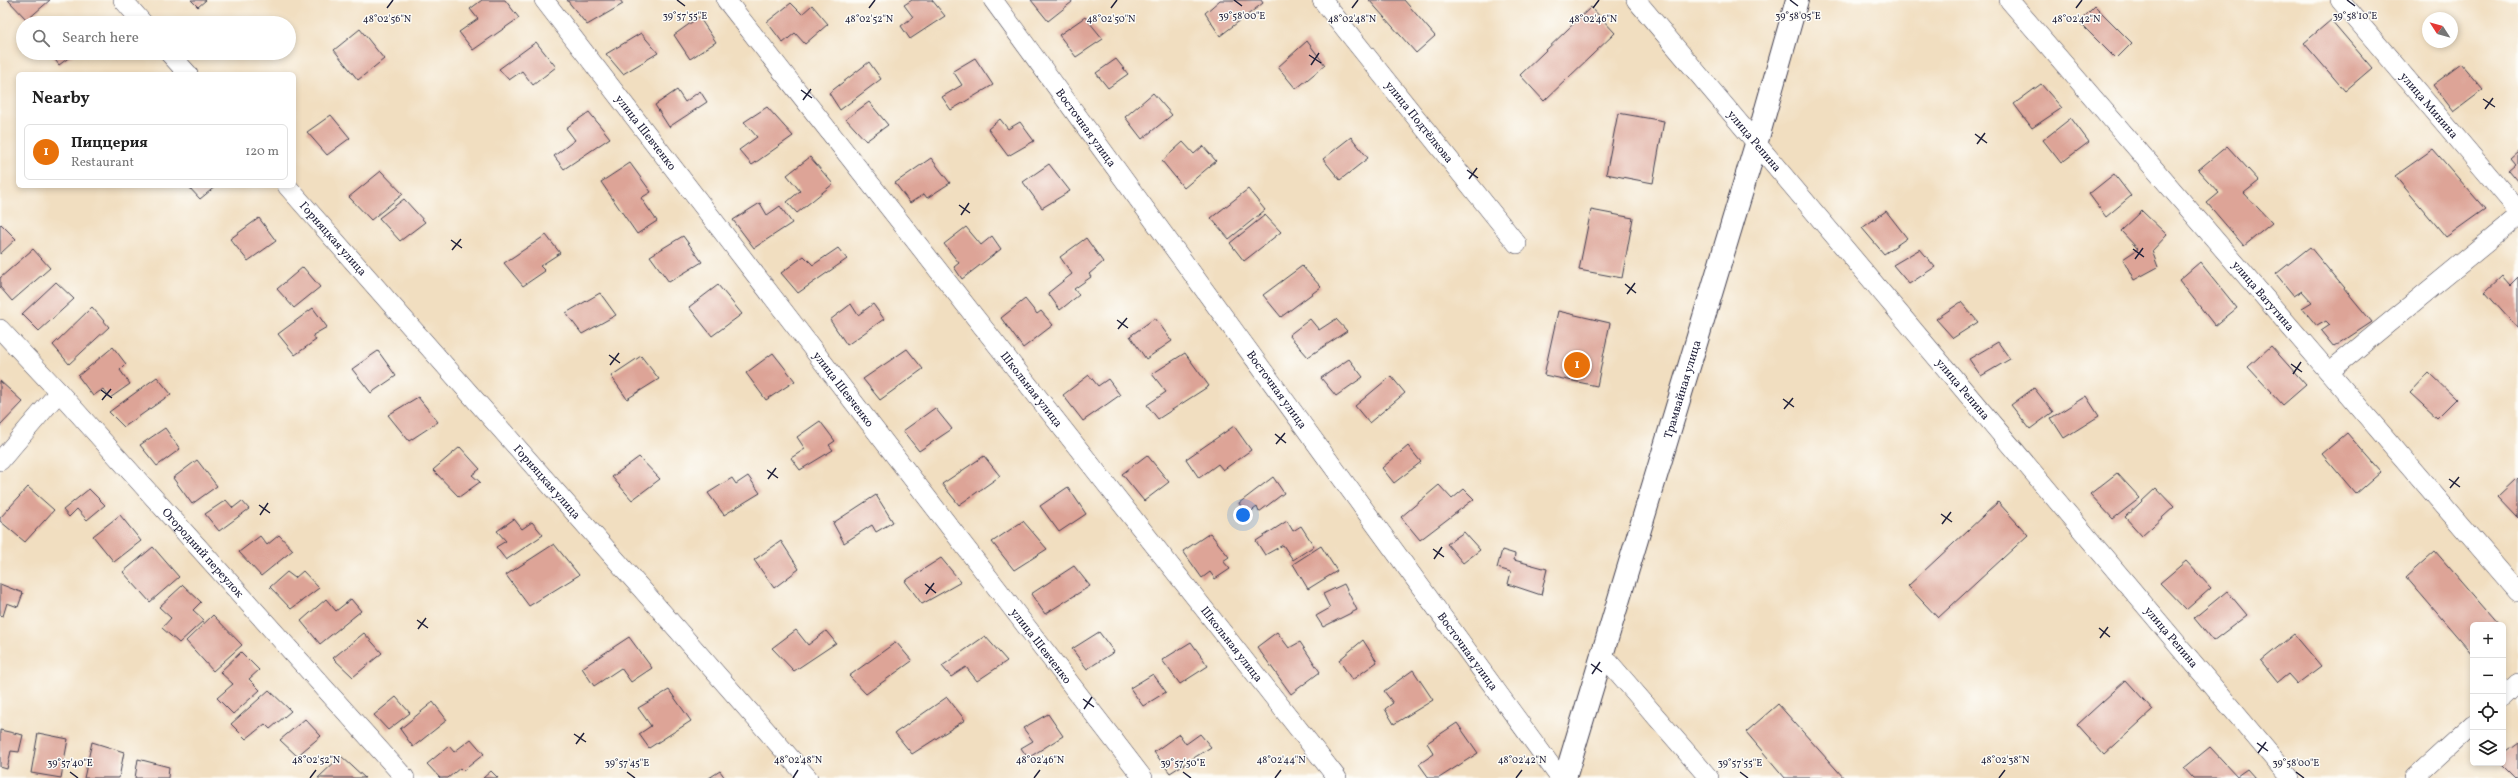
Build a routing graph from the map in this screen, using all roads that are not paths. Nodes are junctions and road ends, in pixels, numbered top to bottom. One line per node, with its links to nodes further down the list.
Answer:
1 (123, 0): 10 (street)
2 (544, 0): 29 (street, улица Шевченко)
3 (726, 0): 30 (street, Школьная улица)
4 (994, 0): 31 (street, Восточная улица)
5 (1322, 0): 17 (street, улица Подтёлкова)
6 (1636, 0): 13 (street, улица Репина)
7 (1797, 0): 13 (street, Трамвайная улица)
8 (2009, 0): 19 (street, улица Ватутина)
9 (2340, 0): 15 (street, улица Минина)
10 (137, 16)
11 (175, 60): 12 (street)
12 (186, 72)
13 (1757, 141): 23 (street, Трамвайная улица); 34 (street, улица Репина)
14 (288, 188): 28 (street, Горняцкая улица)
15 (2518, 210)
16 (2518, 217): 19 (street)
17 (1517, 244)
18 (0, 329): 20 (street, Огородний переулок)
19 (2330, 371): 22 (street, улица Ватутина)
20 (59, 392): 21 (street); 27 (street, Огородний переулок)
21 (0, 462)
22 (2518, 592)
23 (1601, 653): 32 (street, Трамвайная улица); 33 (street)
24 (2518, 683): 25 (street)
25 (2506, 694)
26 (2470, 727): 35 (street)
27 (404, 778)
28 (808, 778)
29 (1143, 778)
30 (1337, 778)
31 (1560, 778)
32 (1565, 778)
33 (1709, 778)
34 (2290, 778)
35 (2414, 778)

